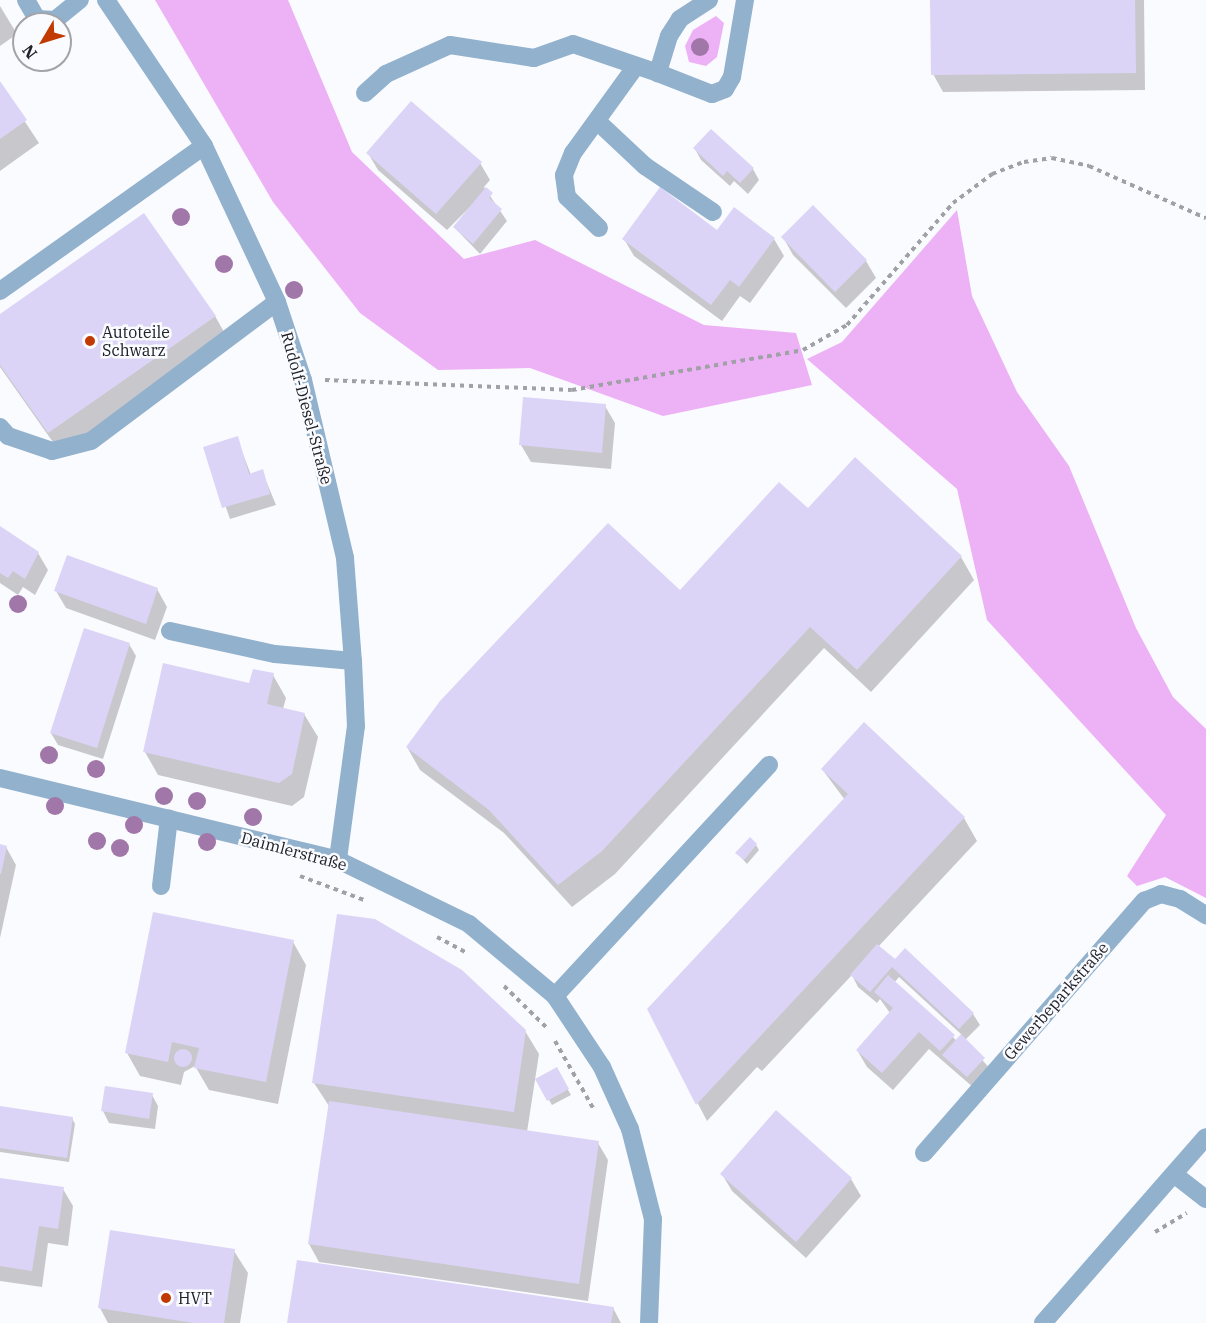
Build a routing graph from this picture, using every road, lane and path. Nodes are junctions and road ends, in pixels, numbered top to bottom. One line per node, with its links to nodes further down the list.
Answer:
1 (26, 0): 2 (street)
2 (80, 0)
3 (106, 0): 10 (street, Rudolf-Diesel-Straße)
4 (709, 0): 7 (street)
5 (745, 0): 7 (street)
6 (636, 66): 7 (street); 8 (street); 9 (street)
7 (658, 74)
8 (365, 93)
9 (597, 121): 11 (street); 13 (street)
10 (204, 146): 14 (street); 15 (street, Rudolf-Diesel-Straße)
11 (713, 212)
12 (1206, 218): 16 (path)
13 (599, 228)
14 (0, 291)
15 (277, 302): 16 (street, Rudolf-Diesel-Straße); 17 (street)
16 (303, 380): 19 (street, Rudolf-Diesel-Straße)
17 (0, 427)
18 (170, 631): 19 (street)
19 (353, 661): 23 (street, Rudolf-Diesel-Straße)
20 (769, 765): 31 (street)
21 (0, 779): 22 (street, Daimlerstraße)
22 (169, 818): 23 (street, Daimlerstraße); 25 (street)
23 (338, 860): 31 (street, Daimlerstraße)
24 (294, 874): 26 (path)
25 (161, 886)
26 (374, 905)
27 (1206, 915): 36 (street, Gewerbeparkstraße)
28 (432, 933): 29 (path)
29 (469, 955)
30 (501, 983): 32 (path)
31 (555, 996): 40 (street, Daimlerstraße)
32 (548, 1029)
33 (554, 1039): 34 (path)
34 (600, 1119)
35 (1206, 1137): 37 (street)
36 (924, 1153)
37 (1175, 1175): 38 (street); 41 (street)
38 (1202, 1203): 39 (path)
39 (1146, 1242)
40 (649, 1323)
41 (1043, 1323)

